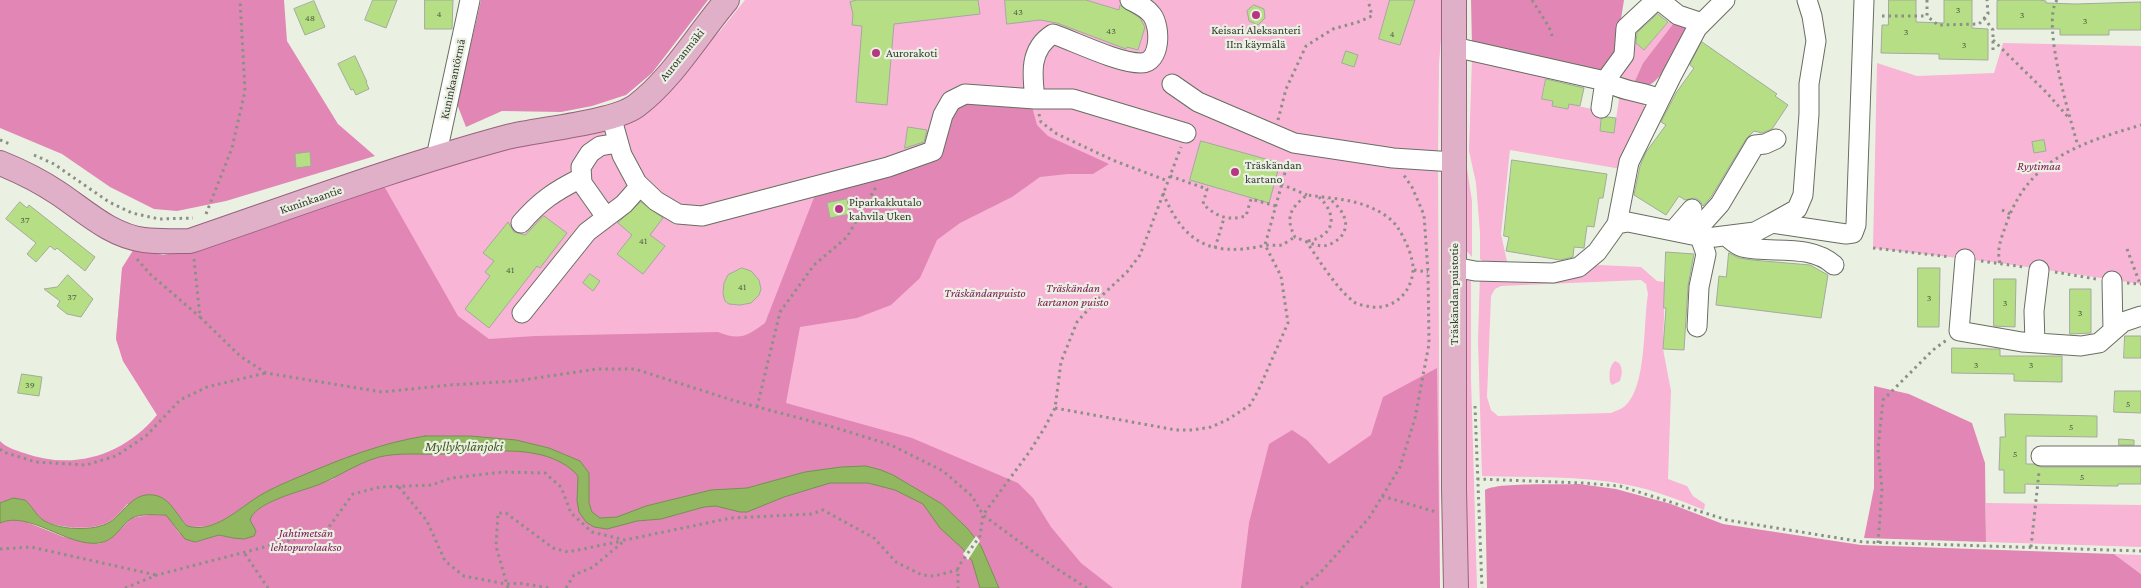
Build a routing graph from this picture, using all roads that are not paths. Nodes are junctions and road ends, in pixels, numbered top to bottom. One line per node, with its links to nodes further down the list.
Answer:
1 (470, 0): 20 (lane, Kuninkaantörmä)
2 (728, 0): 14 (main road, Auroranmäki)
3 (1130, 0): 12 (lane)
4 (1454, 0): 9 (main road, Träskändan puistotie)
5 (1726, 0): 8 (lane)
6 (1807, 0): 28 (lane)
7 (1864, 0): 28 (lane)
8 (1702, 23): 10 (lane); 13 (lane)
9 (1454, 47): 10 (lane); 21 (main road, Träskändan puistotie)
10 (1606, 81): 13 (lane); 15 (lane)
11 (1172, 84): 21 (lane)
12 (1035, 99): 17 (lane); 24 (lane)
13 (1660, 99): 29 (lane)
14 (635, 106): 16 (main road, Kuninkaantie)
15 (1601, 108)
16 (610, 116): 19 (lane); 20 (main road, Kuninkaantie)
17 (1186, 133)
18 (1776, 139): 31 (lane)
19 (618, 143): 23 (lane); 24 (lane)
20 (439, 157): 22 (main road, Kuninkaantie)
21 (1454, 162): 35 (main road, Träskändan puistotie)
22 (0, 163)
23 (582, 178): 26 (lane); 27 (lane)
24 (640, 186): 26 (lane)
25 (1692, 208): 30 (lane)
26 (606, 217): 38 (lane)
27 (521, 223)
28 (1772, 223): 32 (lane)
29 (1617, 224): 30 (lane); 35 (lane)
30 (1673, 231): 31 (lane)
31 (1696, 236): 32 (lane); 40 (lane)
32 (1726, 236): 34 (lane)
33 (1965, 259): 42 (lane)
34 (1834, 265)
35 (1454, 267): 45 (main road, Träskändan puistotie)
36 (2039, 270): 42 (lane)
37 (2112, 281): 41 (lane)
38 (522, 313)
39 (2141, 316): 41 (lane)
40 (1696, 327)
41 (2113, 330): 42 (lane)
42 (2035, 343)
43 (2041, 456): 44 (lane)
44 (2141, 456)
45 (1456, 588)

